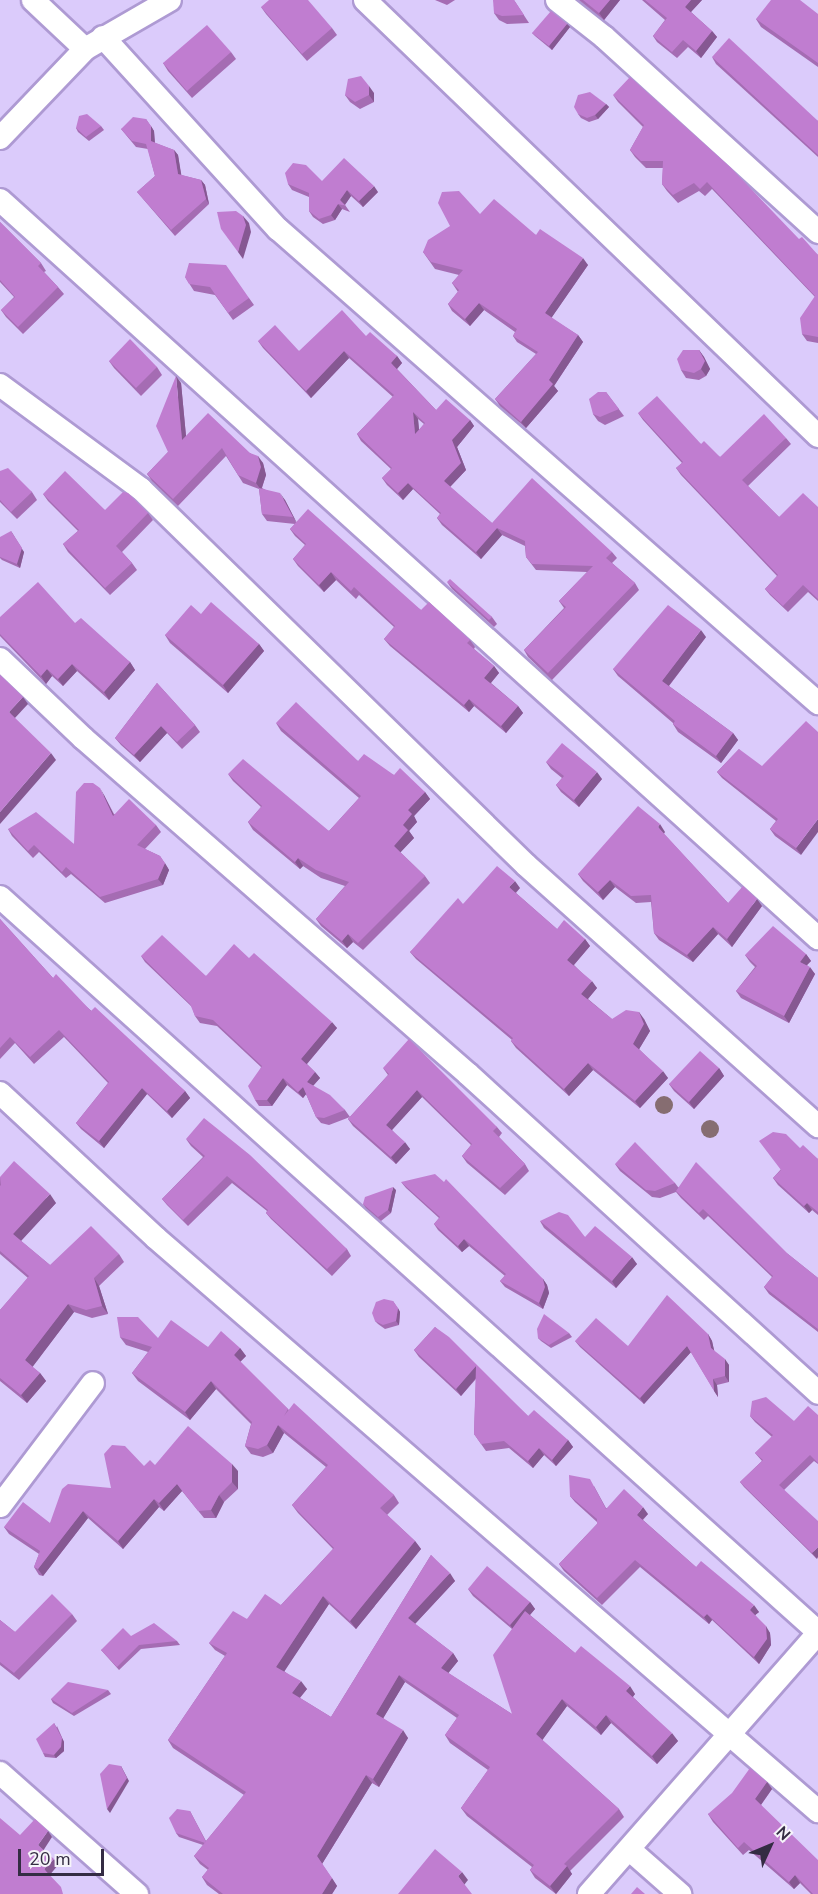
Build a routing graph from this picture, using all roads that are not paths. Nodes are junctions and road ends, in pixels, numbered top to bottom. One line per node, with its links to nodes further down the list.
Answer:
1 (33, 0): 5 (street)
2 (170, 0): 5 (street)
3 (365, 0): 10 (street)
4 (557, 0): 8 (street)
5 (94, 43): 6 (street); 12 (street)
6 (0, 138)
7 (0, 200): 14 (street)
8 (818, 232)
9 (0, 385): 16 (street)
10 (818, 436)
11 (0, 659): 18 (street)
12 (818, 703)
13 (0, 897): 20 (street)
14 (818, 938)
15 (0, 1092): 21 (street)
16 (818, 1126)
17 (93, 1383): 19 (street)
18 (818, 1393)
19 (0, 1506)
20 (818, 1633): 21 (street)
21 (732, 1735): 23 (street); 24 (street)
22 (0, 1773): 25 (street)
23 (818, 1811)
24 (630, 1850): 26 (street); 27 (street)
25 (137, 1894)
26 (589, 1894)
27 (680, 1894)

